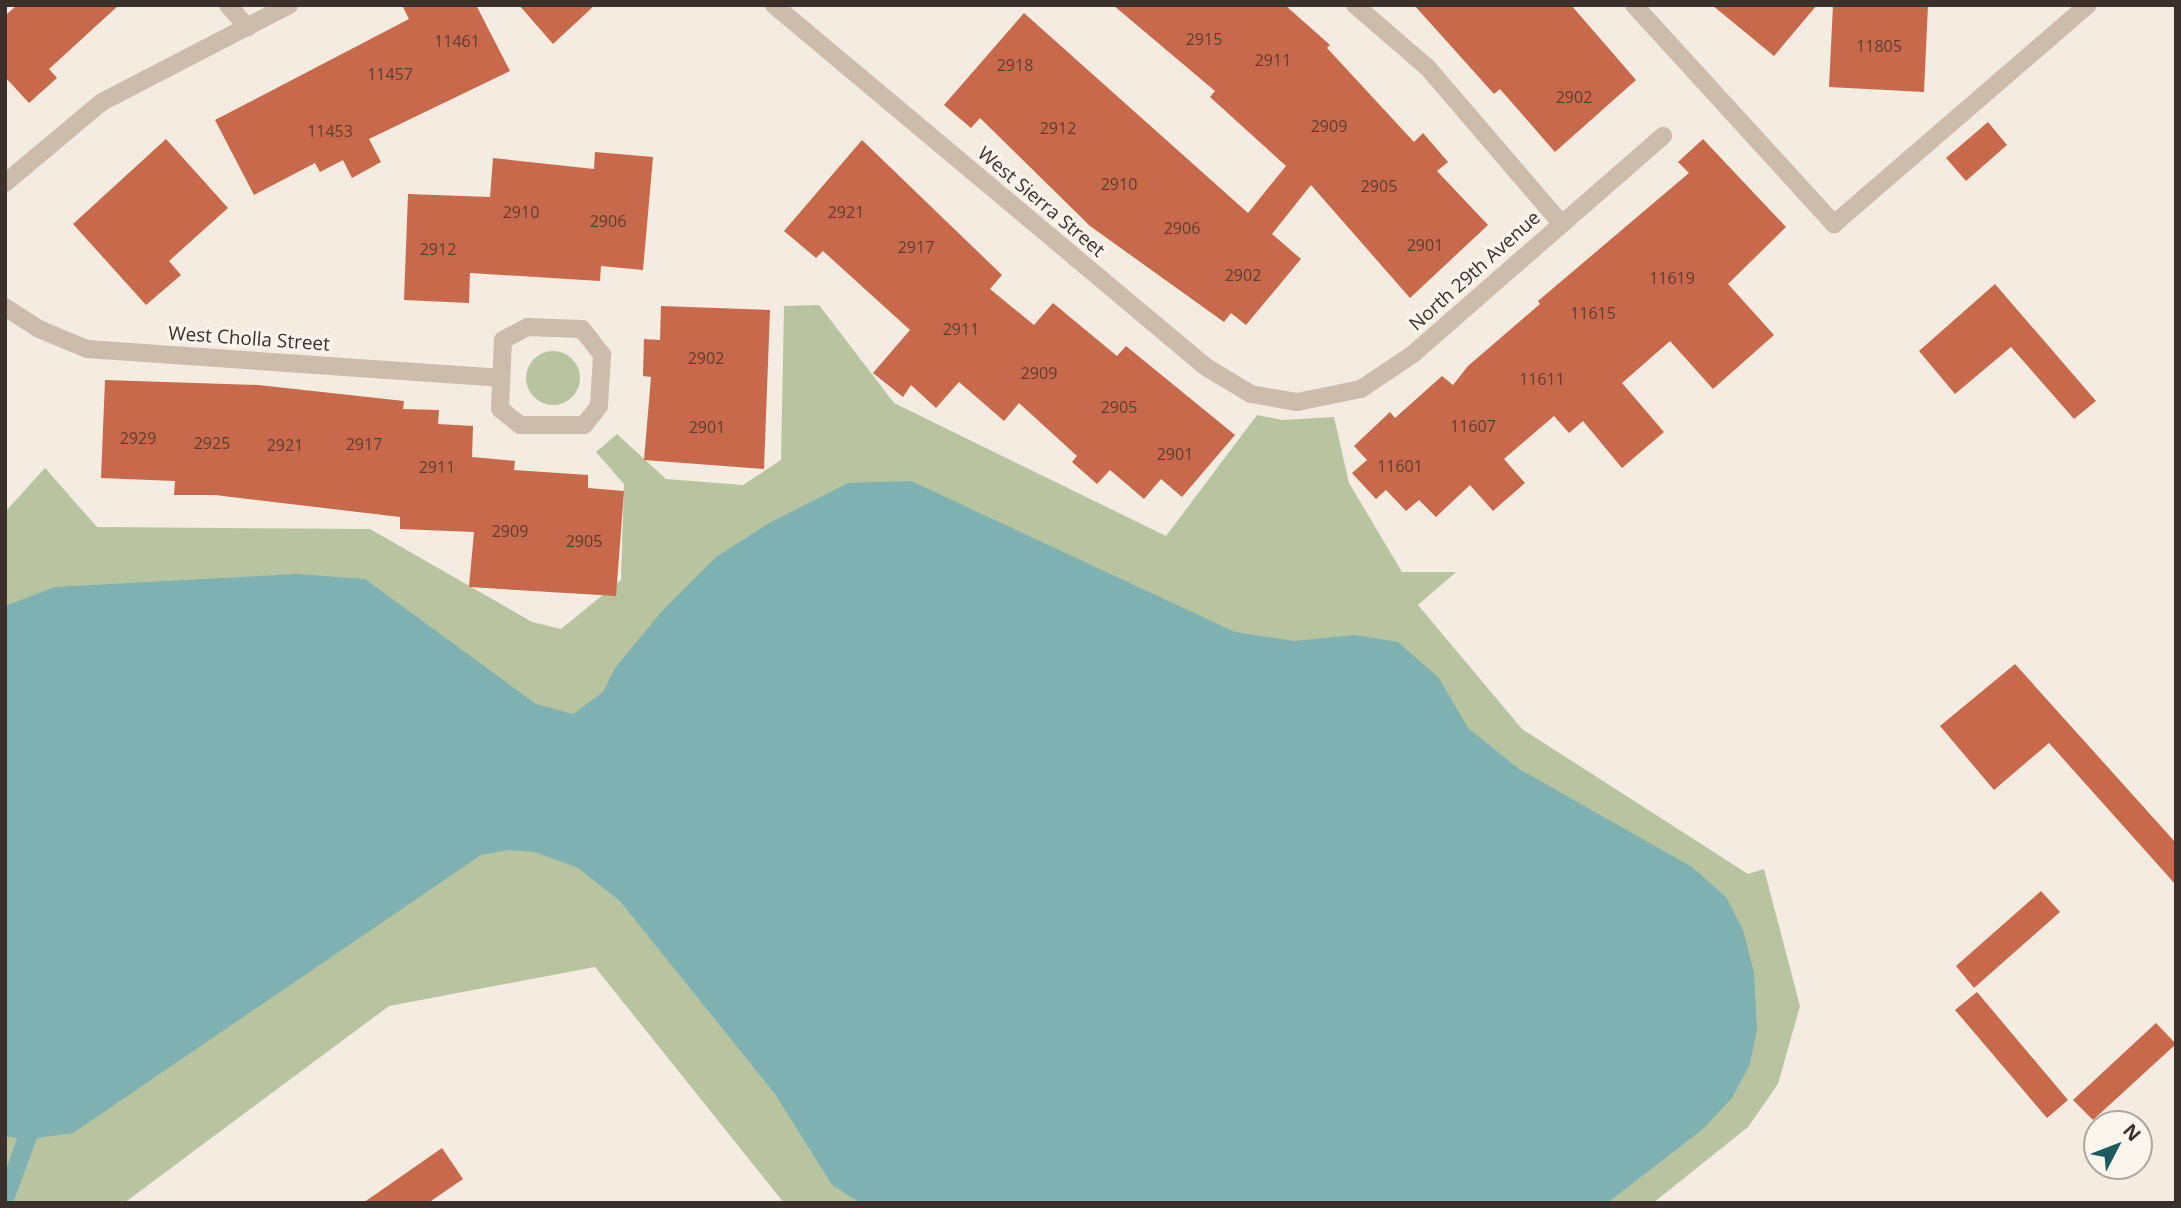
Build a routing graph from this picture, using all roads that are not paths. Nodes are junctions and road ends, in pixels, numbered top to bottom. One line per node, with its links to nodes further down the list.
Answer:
1 (228, 5): 7 (street)
2 (289, 5): 7 (street)
3 (774, 5): 13 (street, West Sierra Street)
4 (1355, 5): 10 (street)
5 (1634, 5): 6 (street)
6 (2088, 5)
7 (248, 28): 9 (street)
8 (1664, 136): 10 (street, North 29th Avenue)
9 (5, 183)
10 (1560, 222): 13 (street, North 29th Avenue)
11 (5, 307): 12 (street, West Cholla Street)
12 (499, 378): 12 (street)
13 (1297, 402)

